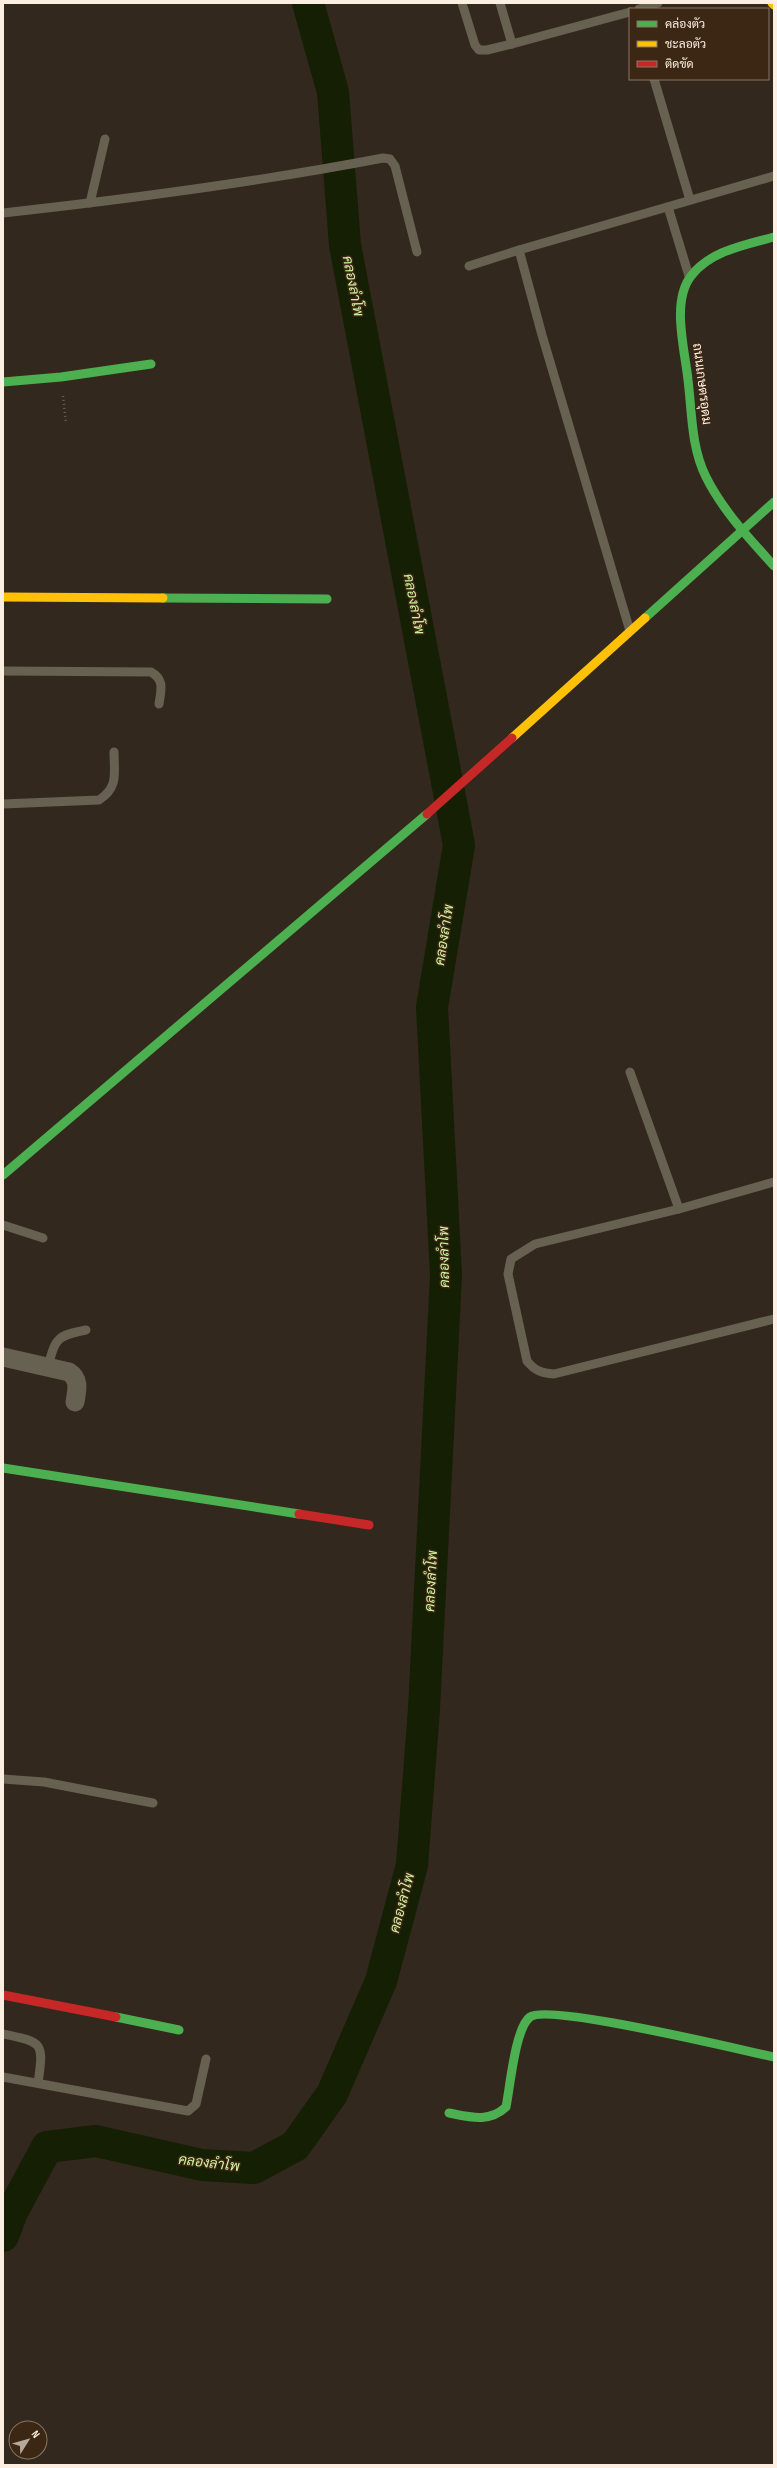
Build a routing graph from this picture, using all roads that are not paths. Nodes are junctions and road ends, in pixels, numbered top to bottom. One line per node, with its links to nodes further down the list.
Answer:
1 (462, 3): 6 (lane)
2 (500, 3): 6 (lane)
3 (658, 3): 4 (lane)
4 (642, 8)
5 (629, 12): 6 (lane)
6 (512, 44)
7 (654, 80): 10 (lane)
8 (105, 138): 11 (lane)
9 (774, 176): 10 (lane)
10 (690, 200): 12 (lane)
11 (90, 203): 13 (lane); 16 (lane)
12 (668, 207): 15 (lane); 18 (lane)
13 (3, 213)
14 (774, 237): 18 (street, ถนนเกษตรอุดม)
15 (519, 250): 17 (lane); 26 (lane)
16 (417, 252)
17 (469, 266)
18 (689, 278): 22 (street, ถนนเกษตรอุดม)
19 (151, 364): 20 (street)
20 (3, 382)
21 (774, 502): 22 (street)
22 (742, 530): 23 (street, ถนนเกษตรอุดม); 26 (street)
23 (774, 566)
24 (3, 597): 25 (street)
25 (328, 599)
26 (630, 631): 32 (street)
27 (3, 671): 28 (lane)
28 (160, 704)
29 (114, 752): 30 (lane)
30 (3, 804)
31 (630, 1072): 34 (lane)
32 (3, 1175)
33 (774, 1182): 34 (lane)
34 (679, 1209): 37 (lane)
35 (3, 1225): 36 (lane)
36 (42, 1238)
37 (774, 1319)
38 (86, 1330): 40 (lane)
39 (3, 1357): 40 (street)
40 (48, 1366): 41 (street)
41 (75, 1402)
42 (3, 1468): 43 (street)
43 (369, 1525)
44 (3, 1779): 45 (lane)
45 (153, 1803)
46 (3, 1995): 47 (street)
47 (179, 2030)
48 (3, 2034): 52 (lane)
49 (774, 2057): 53 (street)
50 (206, 2059): 52 (lane)
51 (3, 2077): 52 (lane)
52 (38, 2083)
53 (449, 2113)

